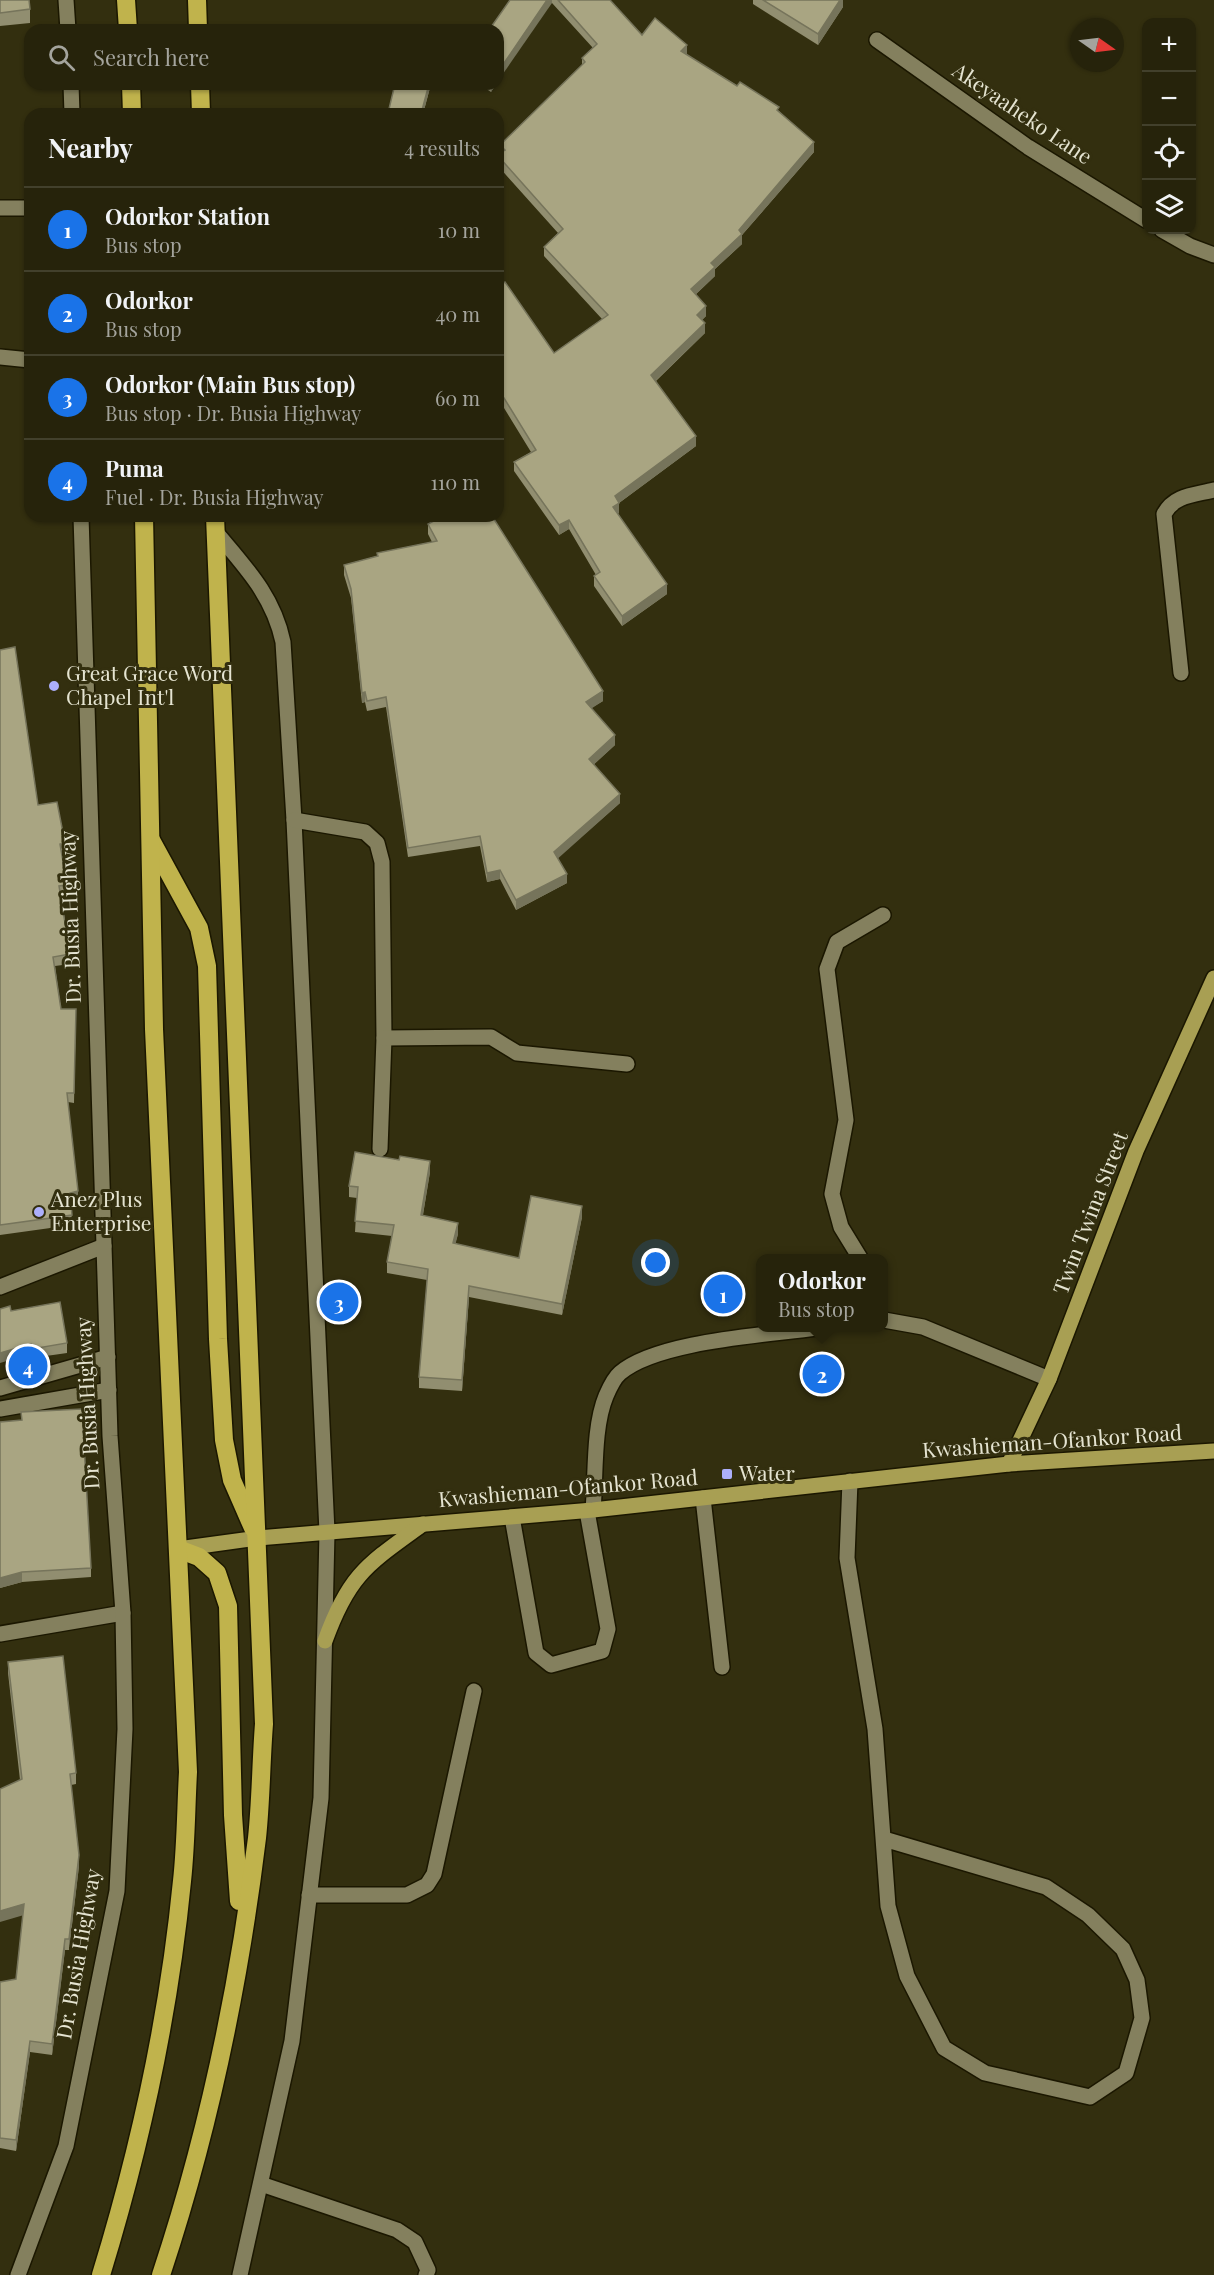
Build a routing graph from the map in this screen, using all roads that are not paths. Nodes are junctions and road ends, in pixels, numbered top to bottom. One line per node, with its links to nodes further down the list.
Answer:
1 (66, 0): 4 (street)
2 (126, 0): 5 (highway)
3 (197, 0): 6 (highway)
4 (68, 24)
5 (128, 24)
6 (198, 24)
7 (877, 40): 18 (street, Akeyaaheko Lane)
8 (71, 90): 12 (street)
9 (130, 90): 13 (highway)
10 (132, 90): 14 (highway)
11 (200, 90): 15 (highway)
12 (72, 108)
13 (125, 108)
14 (132, 108)
15 (201, 108)
16 (0, 208): 17 (street)
17 (24, 208)
18 (1142, 218)
19 (1169, 234): 20 (street)
20 (1214, 255)
21 (0, 357): 22 (street)
22 (24, 359)
23 (1214, 490): 27 (street)
24 (81, 522): 35 (street, Dr. Busia Highway)
25 (144, 522): 29 (highway)
26 (215, 524): 28 (street); 53 (highway)
27 (1181, 673)
28 (294, 820): 32 (street); 52 (street)
29 (150, 837): 53 (highway); 54 (highway)
30 (883, 915): 36 (street)
31 (1214, 978): 41 (main road, Twin Twina Street)
32 (384, 1038): 33 (street); 34 (street)
33 (627, 1064)
34 (380, 1149)
35 (104, 1246): 37 (street); 40 (street, Dr. Busia Highway)
36 (857, 1254)
37 (0, 1287)
38 (888, 1321): 41 (street)
39 (790, 1332): 49 (street)
40 (108, 1357): 42 (street); 43 (street, Dr. Busia Highway)
41 (1049, 1379): 46 (main road, Twin Twina Street)
42 (0, 1388)
43 (109, 1390): 44 (street); 55 (street, Dr. Busia Highway)
44 (0, 1409)
45 (1214, 1451): 46 (main road, Kwashieman-Ofankor Road)
46 (1009, 1464): 47 (main road, Kwashieman-Ofankor Road)
47 (850, 1481): 48 (main road, Kwashieman-Ofankor Road); 60 (street)
48 (703, 1498): 49 (main road, Kwashieman-Ofankor Road); 58 (street)
49 (590, 1511): 50 (main road, Kwashieman-Ofankor Road); 50 (street)
50 (512, 1517): 51 (main road, Kwashieman-Ofankor Road)
51 (423, 1524): 52 (main road, Kwashieman-Ofankor Road); 57 (main road)
52 (327, 1532): 53 (main road, Kwashieman-Ofankor Road); 57 (street)
53 (258, 1538): 54 (main road, Kwashieman-Ofankor Road); 62 (highway)
54 (178, 1549): 62 (highway); 65 (highway)
55 (123, 1612): 56 (street); 64 (street, Dr. Busia Highway)
56 (0, 1634)
57 (325, 1641): 61 (street)
58 (722, 1667)
59 (474, 1691): 61 (street)
60 (884, 1839): 60 (street)
61 (309, 1895): 63 (street)
62 (242, 1935): 66 (highway)
63 (261, 2184): 67 (street); 68 (street)
64 (18, 2275)
65 (101, 2275)
66 (161, 2275)
67 (240, 2275)
68 (426, 2275)

